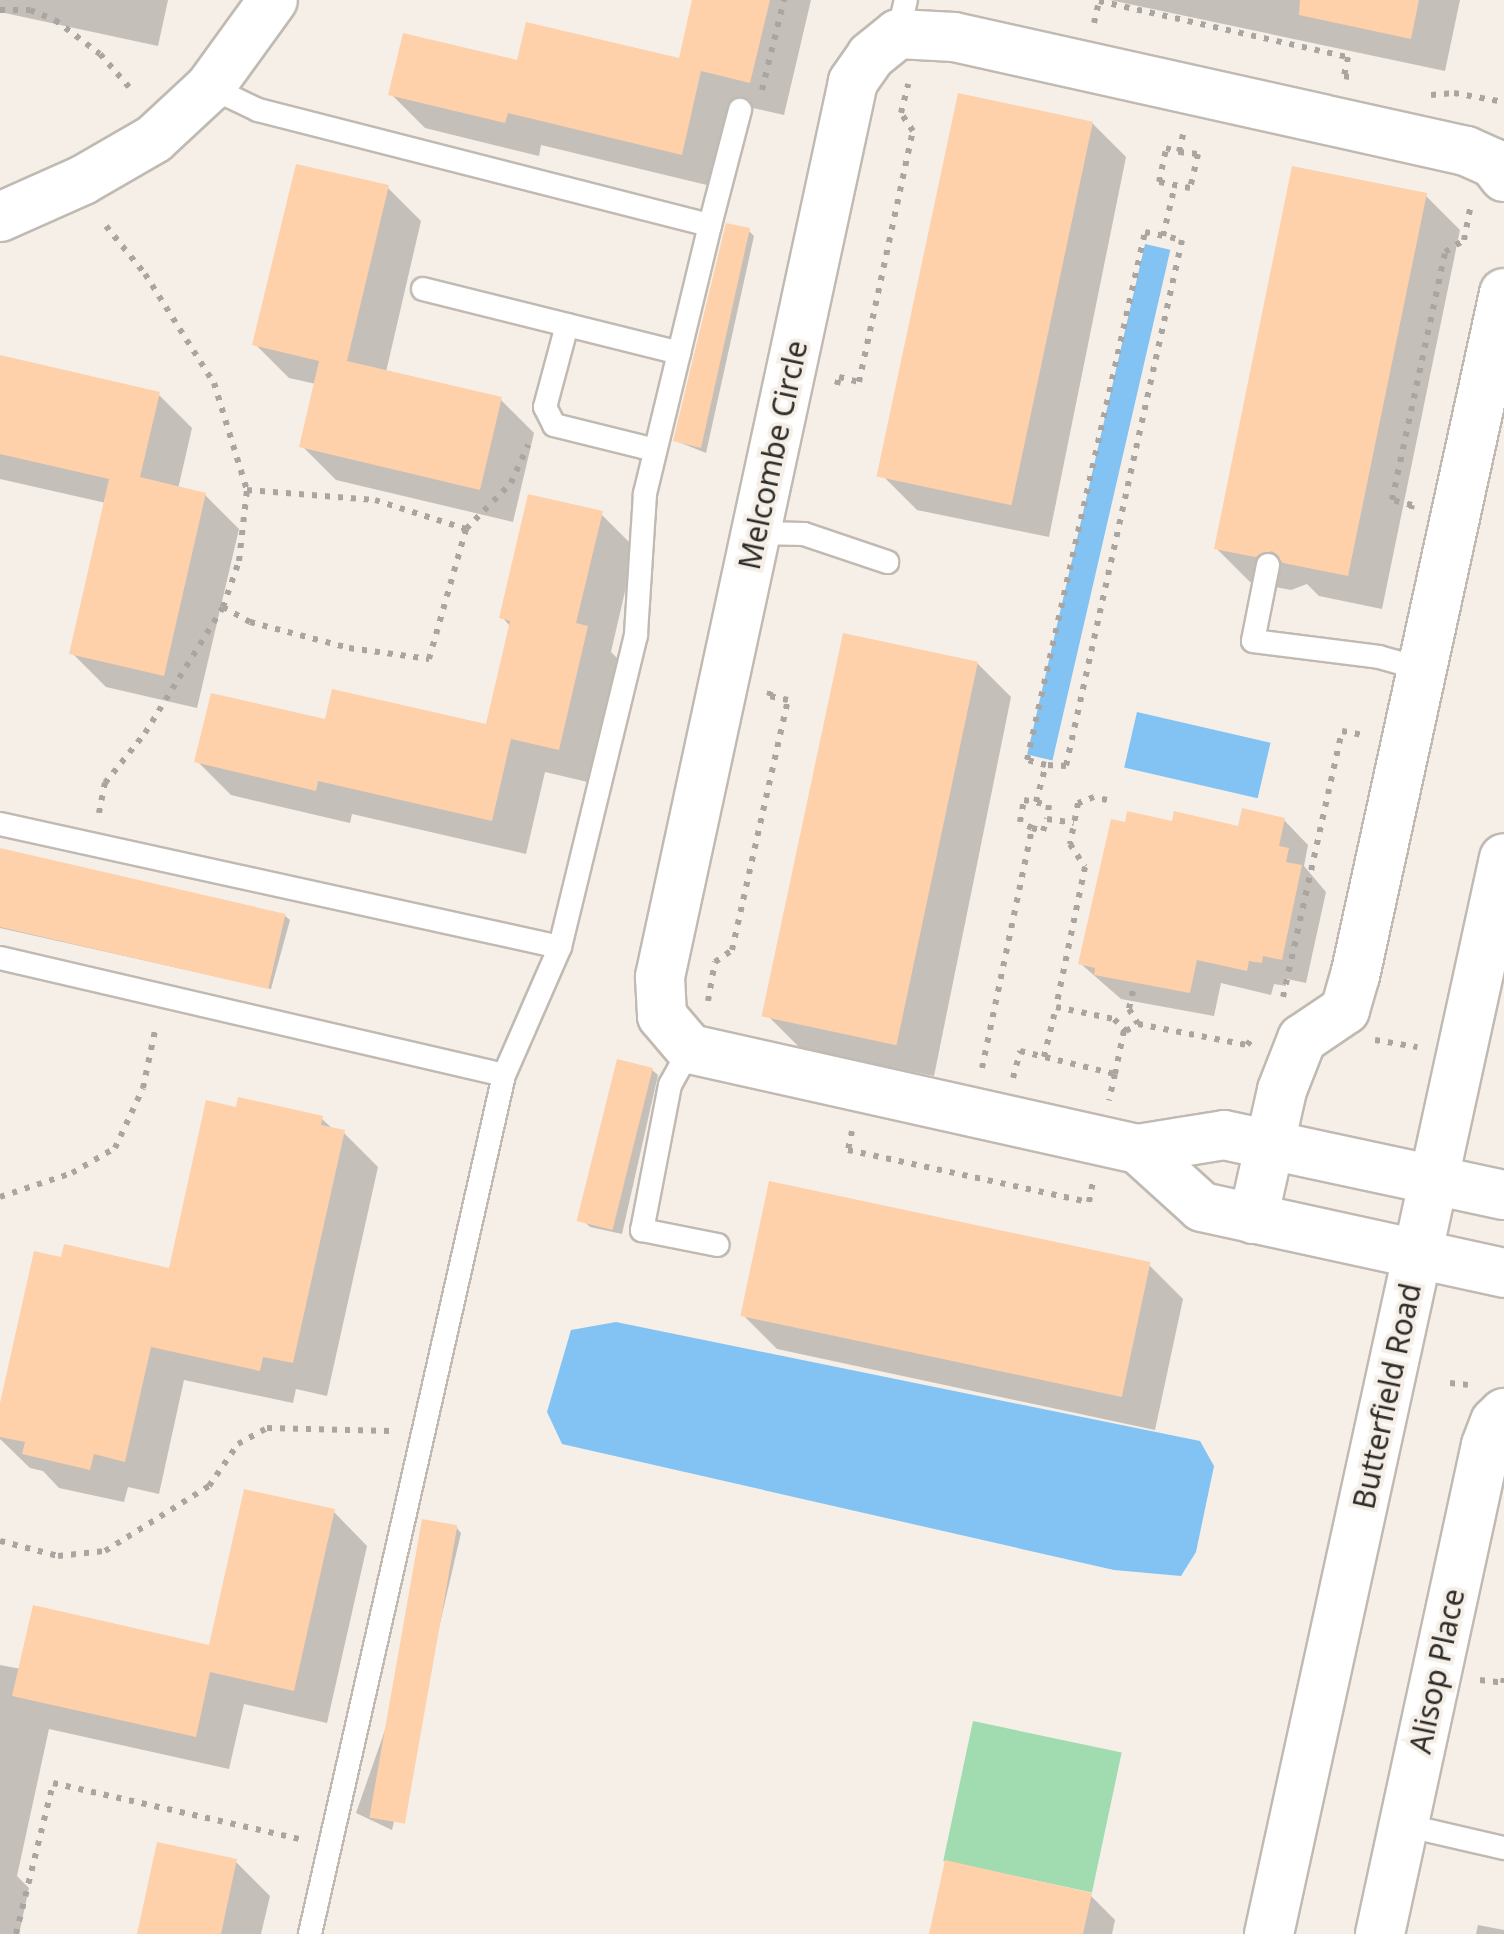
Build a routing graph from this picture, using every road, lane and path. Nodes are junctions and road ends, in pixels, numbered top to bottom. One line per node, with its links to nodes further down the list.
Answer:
1 (273, 0): 8 (street)
2 (784, 0): 14 (path)
3 (0, 10): 9 (path)
4 (902, 17): 17 (street, Melcombe Circle); 33 (street, Melcombe Circle)
5 (1078, 19): 7 (path)
6 (908, 80): 27 (path)
7 (1361, 80)
8 (210, 86): 19 (street); 20 (lane)
9 (129, 87)
10 (1412, 91): 11 (path)
11 (1429, 95): 12 (path); 13 (path)
12 (1504, 102)
13 (1427, 106)
14 (740, 110): 20 (lane)
15 (1187, 118): 16 (path)
16 (1179, 152): 18 (path); 18 (path)
17 (1490, 182): 31 (path)
18 (1174, 185): 22 (path)
19 (0, 217)
20 (710, 225): 26 (lane)
21 (106, 226): 30 (path)
22 (1163, 236): 40 (path); 40 (path)
23 (423, 289): 25 (lane)
24 (1504, 293): 37 (street)
25 (566, 325): 26 (lane); 28 (lane)
26 (679, 353): 29 (lane)
27 (835, 397)
28 (544, 407): 29 (lane); 32 (path)
29 (655, 450): 49 (lane)
30 (247, 490): 32 (path); 36 (path)
31 (1408, 524)
32 (466, 529): 36 (path)
33 (756, 533): 34 (lane); 60 (street, Melcombe Circle)
34 (887, 562)
35 (1268, 564): 37 (lane)
36 (224, 607): 47 (path)
37 (1422, 670): 68 (street)
38 (773, 678): 60 (path)
39 (1366, 716): 53 (path)
40 (1046, 765): 42 (path)
41 (1108, 800): 44 (path)
42 (1036, 802): 43 (path); 46 (path)
43 (1047, 818): 44 (path); 46 (path)
44 (1074, 823): 54 (path)
45 (0, 824): 47 (lane)
46 (1032, 828): 64 (path)
47 (92, 844): 49 (lane)
48 (1504, 858): 71 (street, Butterfield Road)
49 (560, 948): 63 (lane)
50 (0, 958): 52 (lane)
51 (1134, 992): 55 (path)
52 (162, 996): 63 (lane); 73 (path)
53 (1278, 1005)
54 (1056, 1007): 56 (path); 61 (path)
55 (1129, 1010): 56 (path); 57 (path)
56 (1114, 1019): 58 (path)
57 (1138, 1024): 58 (path); 59 (path)
58 (1124, 1030): 62 (path)
59 (1258, 1030)
60 (698, 1032): 69 (street); 75 (lane)
61 (1044, 1057): 62 (path); 65 (path)
62 (1115, 1074): 66 (path)
63 (504, 1076): 79 (lane)
64 (979, 1084)
65 (1010, 1090)
66 (1108, 1104)
67 (834, 1126): 70 (path)
68 (1270, 1144): 69 (street); 71 (street); 74 (street)
69 (1138, 1149): 74 (street)
70 (1094, 1175)
71 (1434, 1179): 72 (street); 76 (street, Butterfield Road)
72 (1504, 1194)
73 (0, 1198)
74 (1253, 1219): 76 (street)
75 (718, 1245)
76 (1418, 1254): 77 (street); 86 (street, Butterfield Road)
77 (1504, 1272)
78 (1504, 1413): 81 (street, Alisop Place)
79 (422, 1434): 80 (path); 82 (lane)
80 (0, 1542)
81 (1404, 1825): 83 (lane); 87 (street, Alisop Place)
82 (330, 1846): 84 (path); 85 (lane)
83 (1504, 1848)
84 (16, 1934)
85 (310, 1934)
86 (1269, 1934)
87 (1380, 1934)

